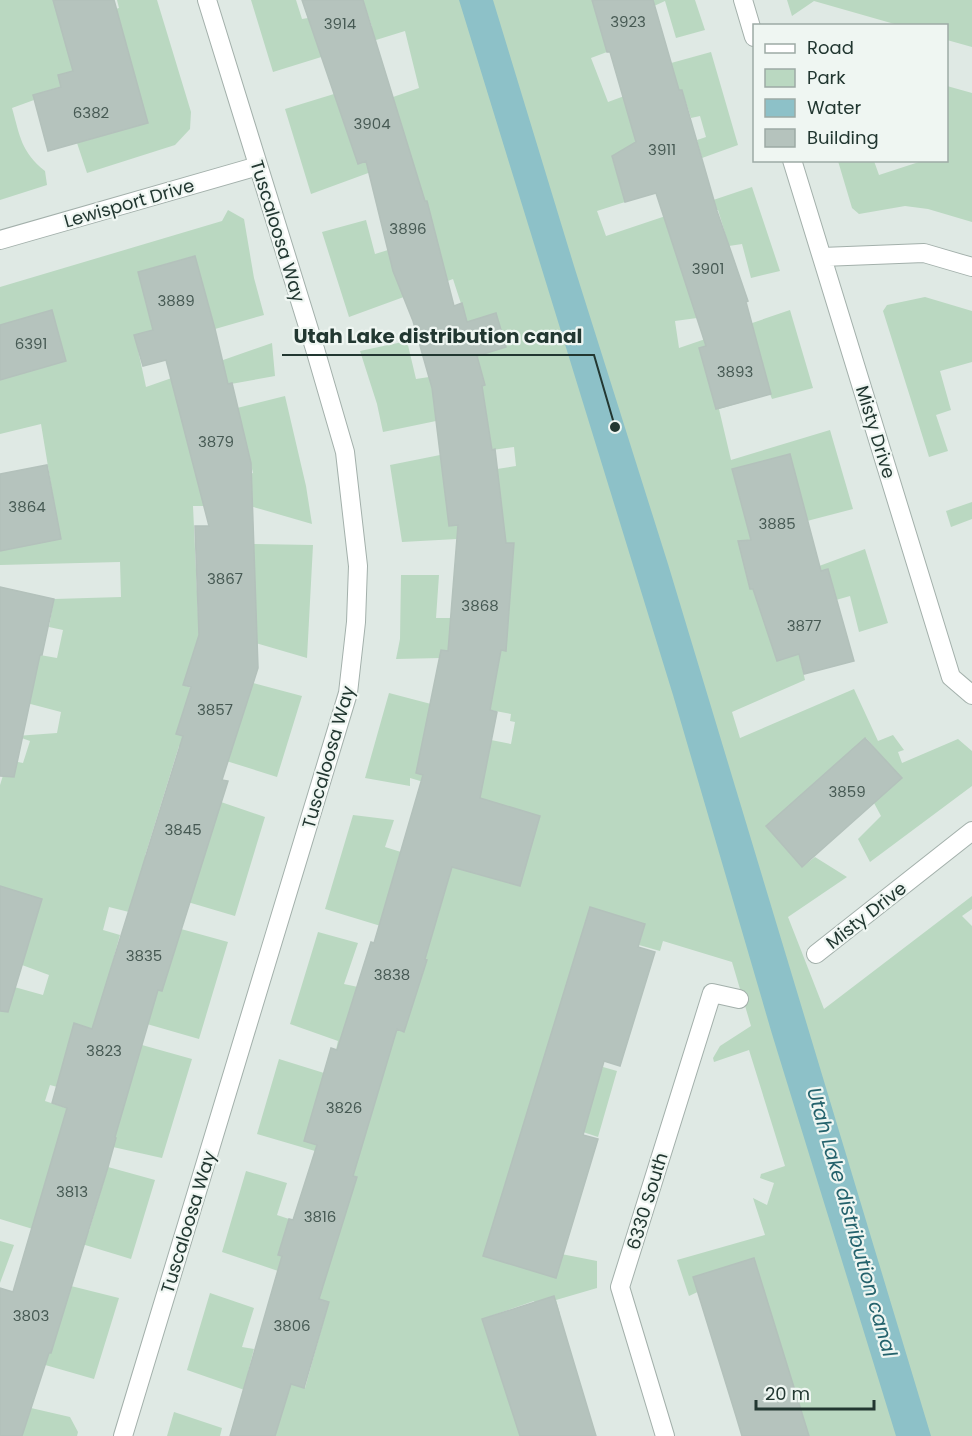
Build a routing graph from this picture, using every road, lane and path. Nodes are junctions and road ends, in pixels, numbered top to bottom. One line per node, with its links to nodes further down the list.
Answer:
1 (207, 0): 5 (street, Tuscaloosa Way)
2 (743, 0): 3 (street)
3 (753, 35)
4 (793, 162): 7 (street, Misty Drive)
5 (258, 166): 6 (street, Lewisport Drive); 13 (street, Tuscaloosa Way)
6 (0, 240)
7 (822, 257): 8 (street); 9 (street, Misty Drive)
8 (972, 267)
9 (972, 695)
10 (972, 831): 11 (street, Misty Drive)
11 (816, 954)
12 (739, 999): 14 (street, 6330 South)
13 (123, 1436)
14 (665, 1436)

